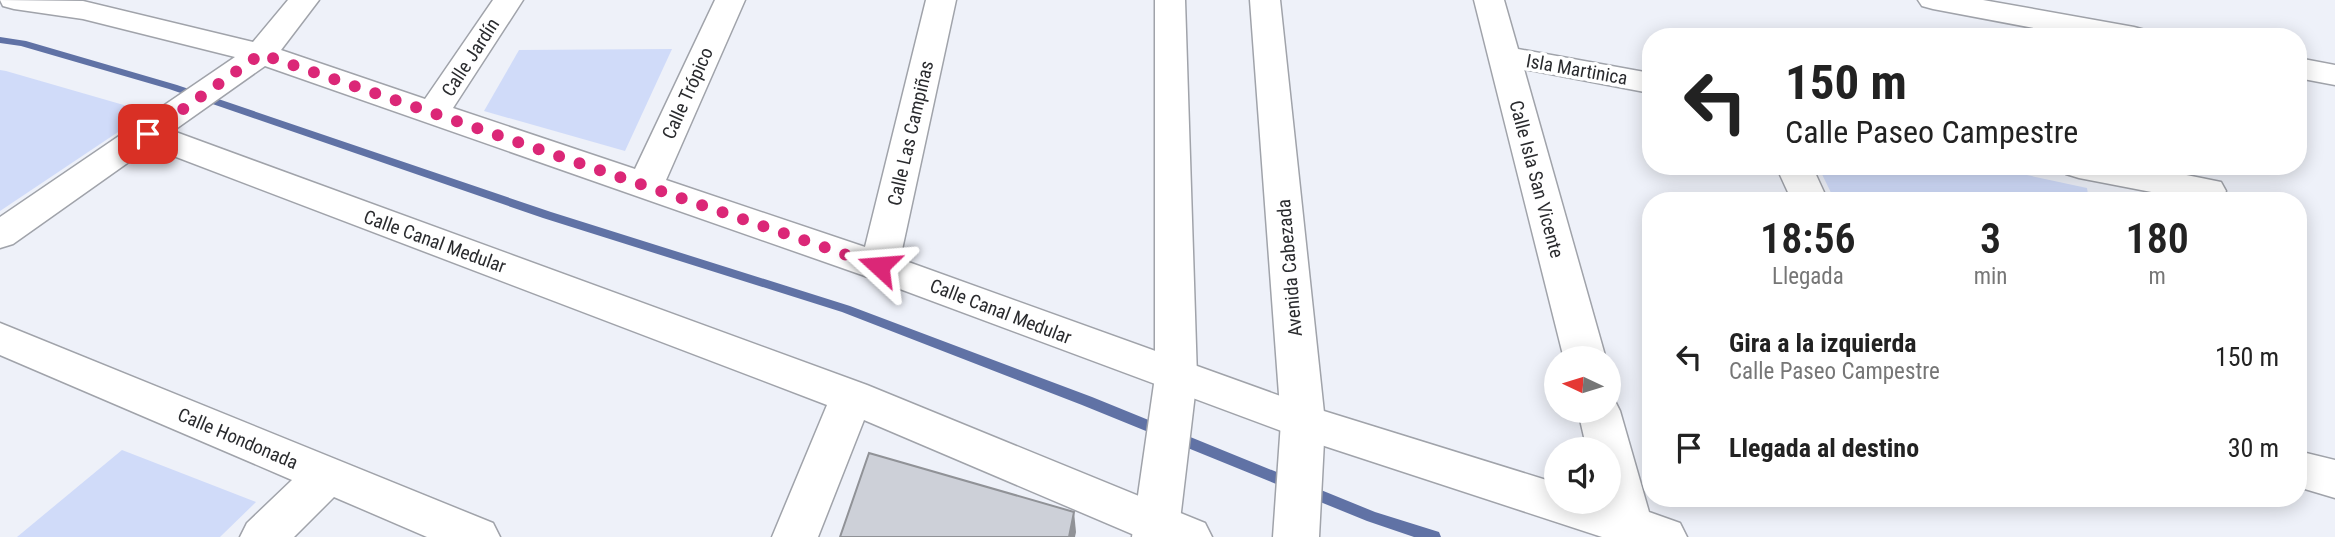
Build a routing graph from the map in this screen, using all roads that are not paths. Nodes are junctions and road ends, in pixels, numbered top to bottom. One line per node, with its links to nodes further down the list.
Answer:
1 (14, 0): 14 (street, Calle Canal Medular)
2 (304, 0): 14 (street)
3 (508, 0): 18 (street, Calle Jardín)
4 (730, 0): 22 (street, Calle Trópico)
5 (941, 0): 27 (street, Calle Las Campiñas)
6 (1170, 0): 30 (street)
7 (1265, 0): 33 (street, Avenida Cabezada)
8 (1489, 0): 13 (street, Calle Isla San Vicente)
9 (1933, 0): 11 (street)
10 (2093, 0): 12 (street)
11 (2086, 28)
12 (2101, 28)
13 (1504, 56): 17 (street, Isla Martinica); 29 (street, Calle Isla San Vicente)
14 (250, 63): 18 (street, Calle Canal Medular); 19 (street)
15 (2307, 70): 16 (street)
16 (2335, 75)
17 (1642, 82)
18 (432, 114): 22 (street, Calle Canal Medular)
19 (158, 127): 26 (street); 31 (street, Calle Canal Medular)
20 (1798, 175): 25 (street)
21 (2100, 175): 23 (street)
22 (645, 186): 27 (street, Calle Canal Medular)
23 (2132, 189): 24 (street)
24 (2208, 191)
25 (1806, 192)
26 (0, 235)
27 (879, 266): 30 (street, Calle Canal Medular)
28 (0, 338): 35 (street, Calle Hondonada)
29 (1582, 346)
30 (1175, 389): 33 (street, Calle Canal Medular); 37 (street)
31 (852, 397): 37 (street, Calle Canal Medular); 41 (street)
32 (1604, 424): 38 (street)
33 (1303, 437): 38 (street, Calle Canal Medular); 42 (street, Avenida Cabezada)
34 (2307, 471): 36 (street)
35 (327, 475): 39 (street); 40 (street, Calle Hondonada)
36 (2335, 479)
37 (1166, 522)
38 (1647, 532)
39 (263, 537)
40 (477, 537)
41 (795, 537)
42 (1296, 537)

